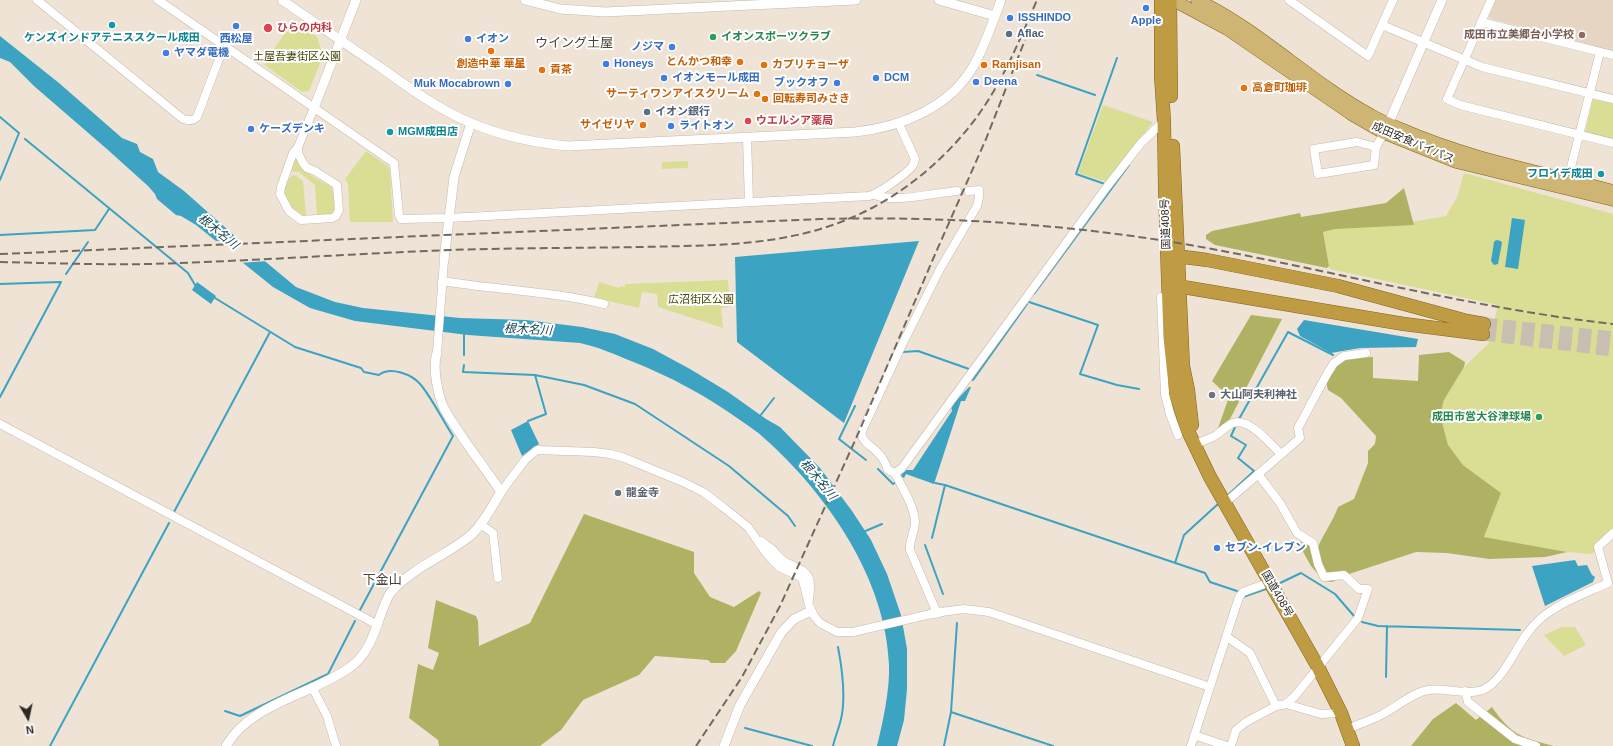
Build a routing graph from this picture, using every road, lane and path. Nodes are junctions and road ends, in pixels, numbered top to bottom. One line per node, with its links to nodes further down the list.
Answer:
1 (37, 0): 22 (street)
2 (158, 0): 22 (street)
3 (282, 0): 20 (street)
4 (356, 0): 20 (street)
5 (525, 0): 6 (street)
6 (856, 0)
7 (939, 0): 17 (street)
8 (1001, 0): 17 (street)
9 (1161, 0): 29 (highway, 国道408号)
10 (1170, 0): 46 (highway, 国道408号)
11 (1173, 0): 32 (main road, 成田安食バイパス)
12 (1197, 0): 32 (main road, 成田安食バイパス)
13 (1289, 0): 19 (street)
14 (1393, 0): 19 (street)
15 (1442, 0): 21 (street)
16 (1491, 0): 18 (street)
17 (995, 16): 31 (street)
18 (1481, 22): 23 (street); 25 (street)
19 (1382, 25): 21 (street)
20 (340, 40): 28 (street); 30 (street)
21 (1424, 42): 25 (street); 32 (street)
22 (224, 46): 28 (street)
23 (1600, 52): 24 (street); 26 (street)
24 (1613, 55)
25 (1465, 60): 26 (street); 33 (street)
26 (1590, 94): 27 (street); 33 (street)
27 (1613, 99)
28 (314, 108): 36 (street); 45 (street)
29 (1164, 121): 46 (highway, 国道408号); 61 (street)
30 (471, 123): 34 (street); 45 (street)
31 (899, 124): 34 (street); 42 (street)
32 (1386, 128): 37 (street); 38 (main road, 成田安食バイパス); 43 (main road, 成田安食バイパス)
33 (1580, 135): 35 (street); 38 (street)
34 (746, 138): 44 (street)
35 (1613, 143)
36 (298, 147): 36 (street)
37 (1376, 147): 37 (street)
38 (1568, 179): 41 (main road, 成田安食バイパス)
39 (957, 191): 42 (street)
40 (969, 191): 61 (street)
41 (1613, 191)
42 (875, 194): 44 (street)
43 (1613, 200)
44 (749, 202): 45 (street)
45 (448, 218): 47 (street)
46 (1173, 256): 49 (highway, 国道408号); 52 (highway)
47 (444, 260): 48 (street)
48 (442, 285): 51 (street); 54 (street)
49 (1174, 286): 52 (highway); 58 (highway, 国道408号)
50 (1161, 297): 57 (street)
51 (604, 304)
52 (1467, 326): 53 (highway)
53 (1484, 329)
54 (437, 353): 62 (street)
55 (1366, 353): 59 (street)
56 (0, 424): 70 (street)
57 (1178, 435)
58 (1194, 444): 59 (street); 63 (highway, 国道408号)
59 (1281, 454): 60 (street)
60 (1258, 474): 63 (street); 72 (street)
61 (897, 478): 69 (street)
62 (501, 492): 64 (street); 68 (street)
63 (1225, 502): 67 (highway, 国道408号)
64 (480, 524): 66 (street); 70 (street)
65 (1613, 533): 75 (street)
66 (498, 578)
67 (1270, 582): 71 (street); 72 (highway, 国道408号)
68 (810, 608): 69 (street); 83 (street)
69 (936, 613): 74 (street)
70 (378, 625): 73 (street)
71 (1227, 637): 74 (street); 77 (street)
72 (1318, 667): 76 (street); 78 (highway, 国道408号)
73 (312, 687): 81 (street); 82 (street)
74 (1210, 687): 80 (street)
75 (1465, 691): 79 (street); 88 (street)
76 (1286, 704): 77 (street); 78 (street)
77 (1276, 706): 86 (street)
78 (1341, 713): 79 (highway, 国道408号)
79 (1347, 728): 87 (highway, 国道408号)
80 (1194, 735): 84 (street); 85 (street)
81 (226, 746)
82 (336, 746)
83 (724, 746)
84 (1191, 746)
85 (1226, 746)
86 (1231, 746)
87 (1353, 746)
88 (1536, 746)

